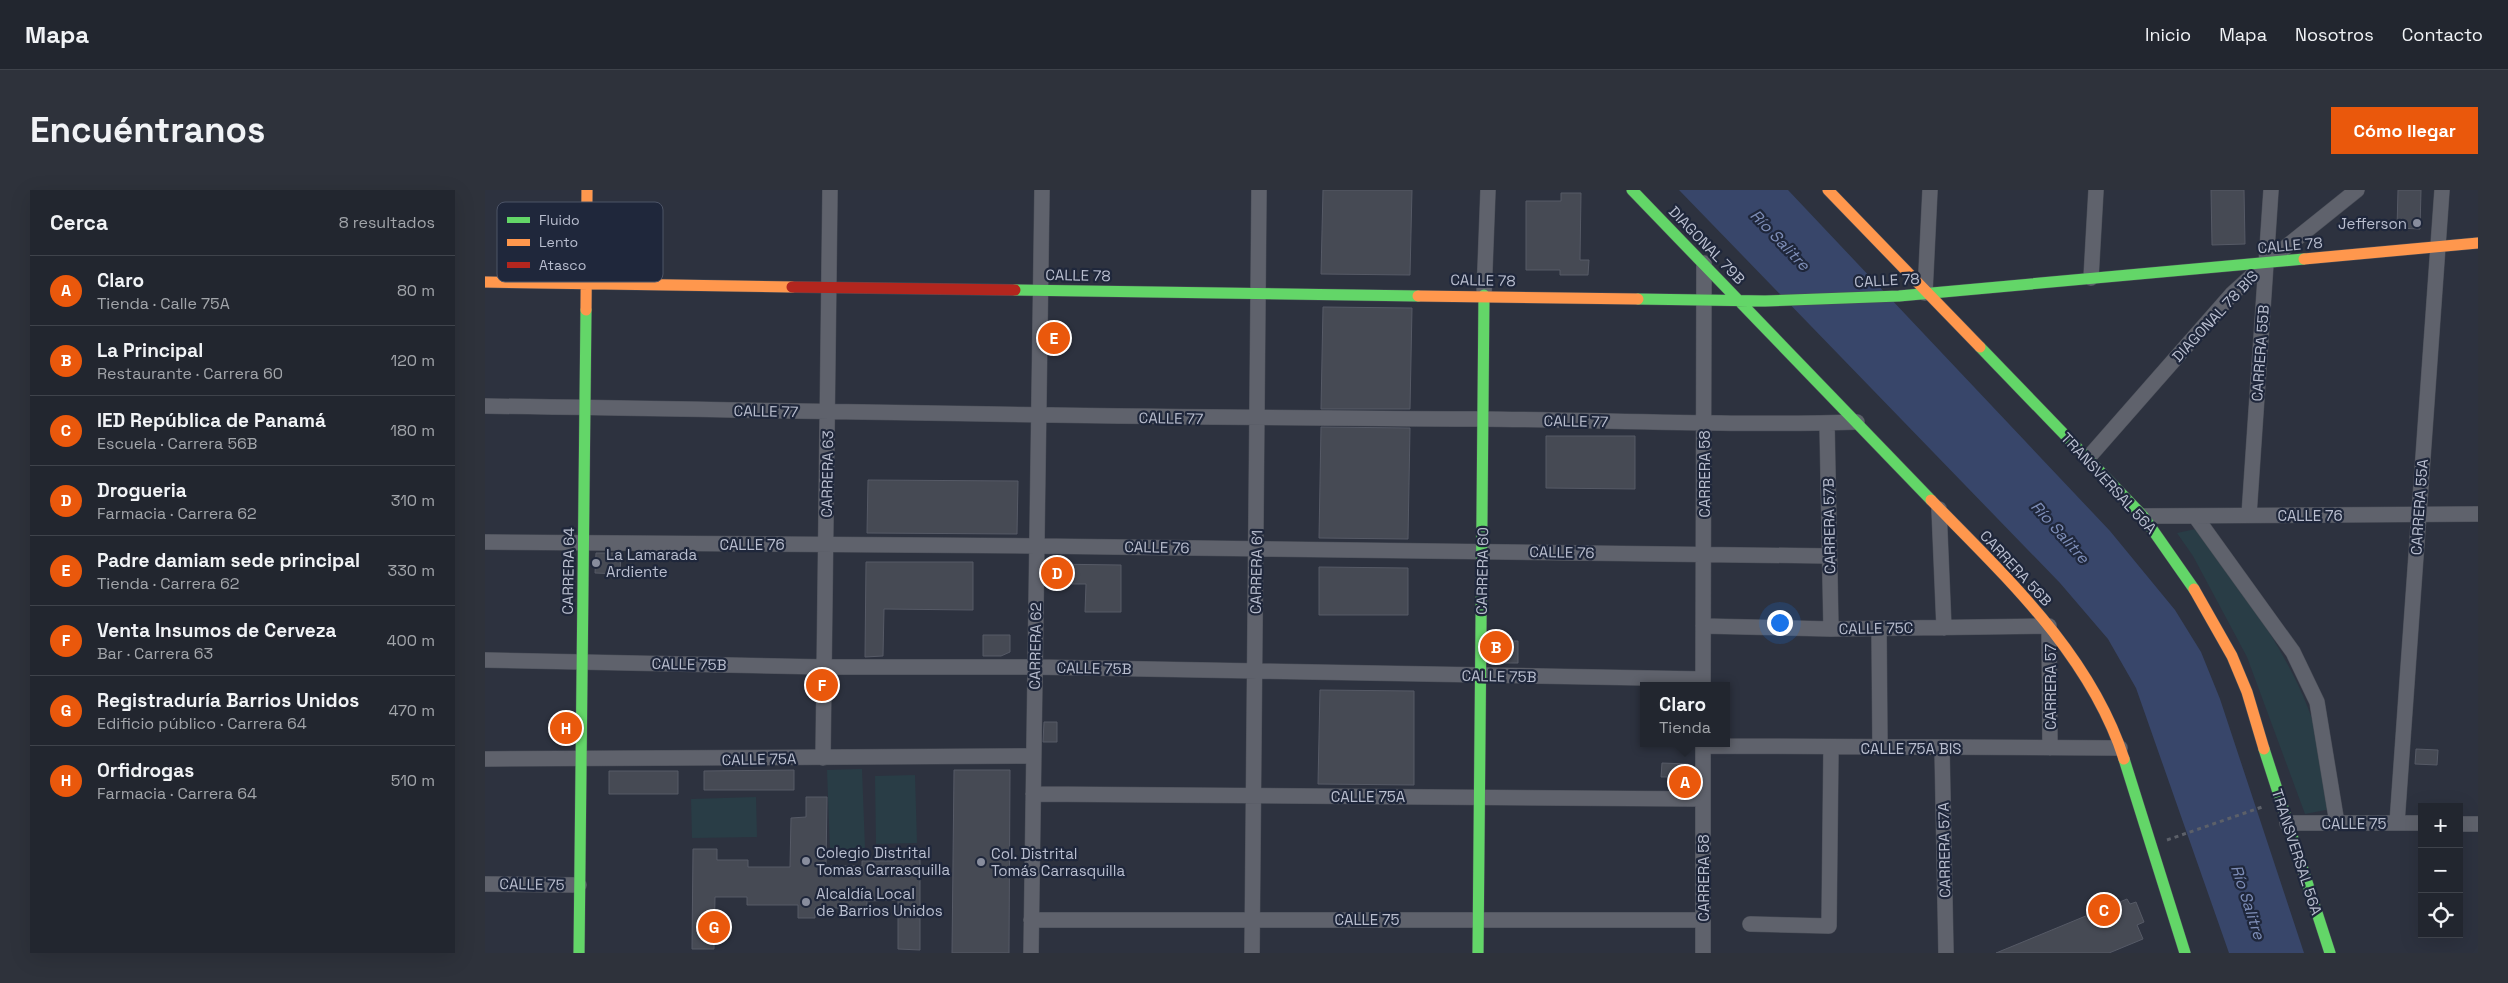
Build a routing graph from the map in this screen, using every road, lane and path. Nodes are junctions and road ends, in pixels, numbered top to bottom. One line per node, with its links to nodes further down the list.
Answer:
1 (830, 190): 19 (street, CARRERA 63)
2 (1041, 190): 20 (street, CARRERA 62)
3 (1259, 190): 21 (street, CARRERA 61)
4 (1488, 190): 23 (street, CARRERA 60)
5 (1632, 190): 15 (street, DIAGONAL 79B)
6 (1828, 190): 22 (street, TRANSVERSAL 56A)
7 (1930, 190): 22 (street)
8 (2096, 190): 16 (street)
9 (2271, 190): 14 (street, CARRERA 55B)
10 (2357, 190): 14 (street, DIAGONAL 78 BIS)
11 (2442, 190): 13 (street, CARRERA 55A)
12 (2478, 243): 13 (street, CALLE 78)
13 (2438, 247): 14 (street, CALLE 78); 37 (street, CARRERA 55A)
14 (2266, 262): 16 (street, CALLE 78); 35 (street, DIAGONAL 78 BIS); 39 (street, CARRERA 55B)
15 (1704, 263): 24 (street, CARRERA 58); 25 (street, DIAGONAL 79B)
16 (2091, 278): 22 (street, CALLE 78)
17 (485, 282): 18 (street, CALLE 78)
18 (586, 283): 19 (street, CALLE 78); 27 (street, CARRERA 64)
19 (829, 287): 20 (street, CALLE 78); 28 (street, CARRERA 63)
20 (1040, 290): 21 (street, CALLE 78); 29 (street, CARRERA 62)
21 (1258, 293): 23 (street, CALLE 78); 30 (street, CARRERA 61)
22 (1925, 293): 25 (street, CALLE 78); 35 (street, TRANSVERSAL 56A)
23 (1484, 295): 24 (street, CALLE 78); 31 (street, CARRERA 60)
24 (1703, 300): 25 (street, CALLE 78); 34 (street, CARRERA 58)
25 (1739, 300): 33 (street, CARRERA 56B)
26 (485, 406): 27 (street, CALLE 77)
27 (585, 408): 28 (street, CALLE 77); 43 (street, CARRERA 64)
28 (827, 412): 29 (street, CALLE 77); 44 (street, CARRERA 63)
29 (1038, 416): 30 (street, CALLE 77); 45 (street, CARRERA 62)
30 (1257, 419): 31 (street, CALLE 77); 46 (street, CARRERA 61)
31 (1483, 419): 34 (street, CALLE 77); 47 (street, CARRERA 60)
32 (1827, 422): 33 (street, CALLE 77); 34 (street, CALLE 77); 49 (street, CARRERA 57B)
33 (1857, 422): 36 (street, CARRERA 56B)
34 (1704, 424): 48 (street, CARRERA 58)
35 (2087, 458): 40 (street, TRANSVERSAL 56A)
36 (1939, 509): 51 (street, CARRERA 56B); 53 (street)
37 (2419, 514): 38 (street, CALLE 76); 39 (street, CALLE 76); 81 (street, CARRERA 55A)
38 (2478, 514)
39 (2249, 515): 41 (street, CALLE 76)
40 (2143, 516): 41 (street, CALLE 76); 79 (street, TRANSVERSAL 56A)
41 (2195, 516): 80 (street)
42 (485, 542): 43 (street, CALLE 76)
43 (583, 543): 44 (street, CALLE 76); 56 (street, CARRERA 64)
44 (826, 544): 45 (street, CALLE 76); 57 (street, CARRERA 63)
45 (1036, 546): 46 (street, CALLE 76); 58 (street, CARRERA 62)
46 (1256, 549): 47 (street, CALLE 76); 59 (street, CARRERA 61)
47 (1482, 550): 48 (street, CALLE 76); 60 (street, CARRERA 60)
48 (1703, 554): 49 (street, CALLE 76); 50 (street, CARRERA 58)
49 (1829, 556): 54 (street, CARRERA 57B)
50 (1703, 626): 54 (street, CALLE 75C); 62 (street, CARRERA 58)
51 (2049, 626): 53 (street, CALLE 75C); 68 (street, CARRERA 57); 69 (street, CARRERA 56B)
52 (1879, 628): 53 (street, CALLE 75C); 54 (street, CALLE 75C); 66 (street)
53 (1944, 628)
54 (1831, 629)
55 (485, 660): 56 (street, CALLE 75B)
56 (582, 662): 57 (street, CALLE 75B); 73 (street, CARRERA 64)
57 (824, 667): 58 (street, CALLE 75B); 71 (street, CARRERA 63)
58 (1035, 667): 59 (street, CALLE 75B); 70 (street, CARRERA 62)
59 (1255, 671): 60 (street, CALLE 75B); 75 (street, CARRERA 61)
60 (1481, 676): 61 (street, CALLE 75B); 76 (street, CARRERA 60)
61 (1671, 682)
62 (1703, 682)
63 (1730, 745): 65 (street, CALLE 75A BIS)
64 (1703, 747): 77 (street, CARRERA 58)
65 (1831, 747): 66 (street, CALLE 75A BIS); 93 (street)
66 (1879, 748): 67 (street, CALLE 75A BIS)
67 (1942, 748): 68 (street, CALLE 75A BIS); 99 (street, CARRERA 57A)
68 (2050, 748): 69 (street, CALLE 75A BIS)
69 (2120, 748): 89 (street, CARRERA 56B)
70 (1033, 756): 71 (street, CALLE 75A); 74 (street, CARRERA 62)
71 (823, 758): 73 (street, CALLE 75A)
72 (485, 759): 73 (street, CALLE 75A)
73 (581, 760): 87 (street, CARRERA 64)
74 (1033, 794): 75 (street, CALLE 75A); 90 (street, CARRERA 62)
75 (1254, 795): 76 (street, CALLE 75A); 91 (street, CARRERA 61)
76 (1479, 796): 77 (street, CALLE 75A); 88 (street, CARRERA 60)
77 (1703, 799): 92 (street, CARRERA 58)
78 (2259, 808): 85 (path)
79 (2287, 823): 80 (street, CALLE 75); 102 (street, TRANSVERSAL 56A)
80 (2337, 823): 81 (street, CALLE 75)
81 (2397, 823): 82 (street, CALLE 75)
82 (2418, 824)
83 (2463, 824): 84 (street)
84 (2478, 824)
85 (2161, 842)
86 (485, 884): 87 (street, CALLE 75)
87 (579, 885): 94 (street, CARRERA 64)
88 (1478, 918): 91 (street, CALLE 75); 92 (street, CALLE 75); 97 (street, CARRERA 60)
89 (2173, 918): 100 (street); 101 (street)
90 (1031, 920): 91 (street, CALLE 75); 95 (street, CARRERA 62)
91 (1253, 920): 96 (street, CARRERA 61)
92 (1703, 920): 98 (street, CARRERA 58)
93 (1750, 924)
94 (579, 953)
95 (1031, 953)
96 (1252, 953)
97 (1478, 953)
98 (1703, 953)
99 (1946, 953)
100 (2177, 953)
101 (2185, 953)
102 (2330, 953)

